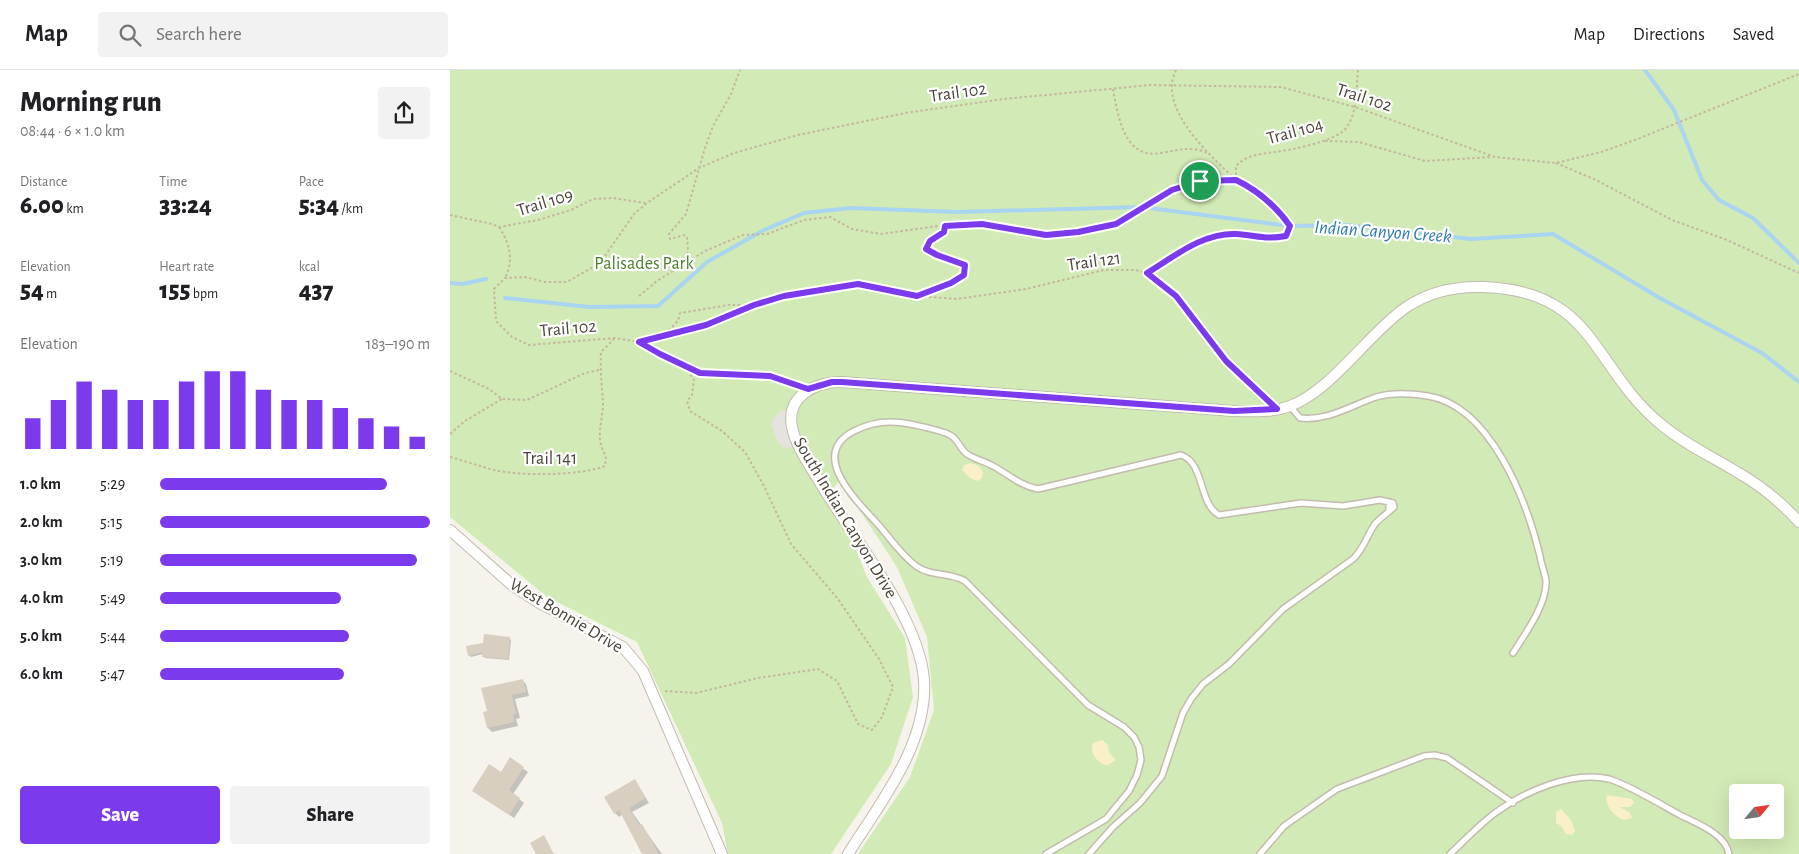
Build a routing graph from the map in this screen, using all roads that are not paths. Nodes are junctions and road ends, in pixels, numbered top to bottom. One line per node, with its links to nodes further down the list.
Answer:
1 (1290, 406): 2 (street); 4 (lane); 7 (street, South Indian Canyon Drive)
2 (1799, 522)
3 (450, 530): 6 (street, West Bonnie Drive)
4 (1513, 653)
5 (1513, 802): 10 (lane); 11 (lane); 12 (lane)
6 (722, 854)
7 (848, 854)
8 (1046, 854): 9 (lane)
9 (1089, 854)
10 (1260, 854)
11 (1450, 854)
12 (1729, 854)

